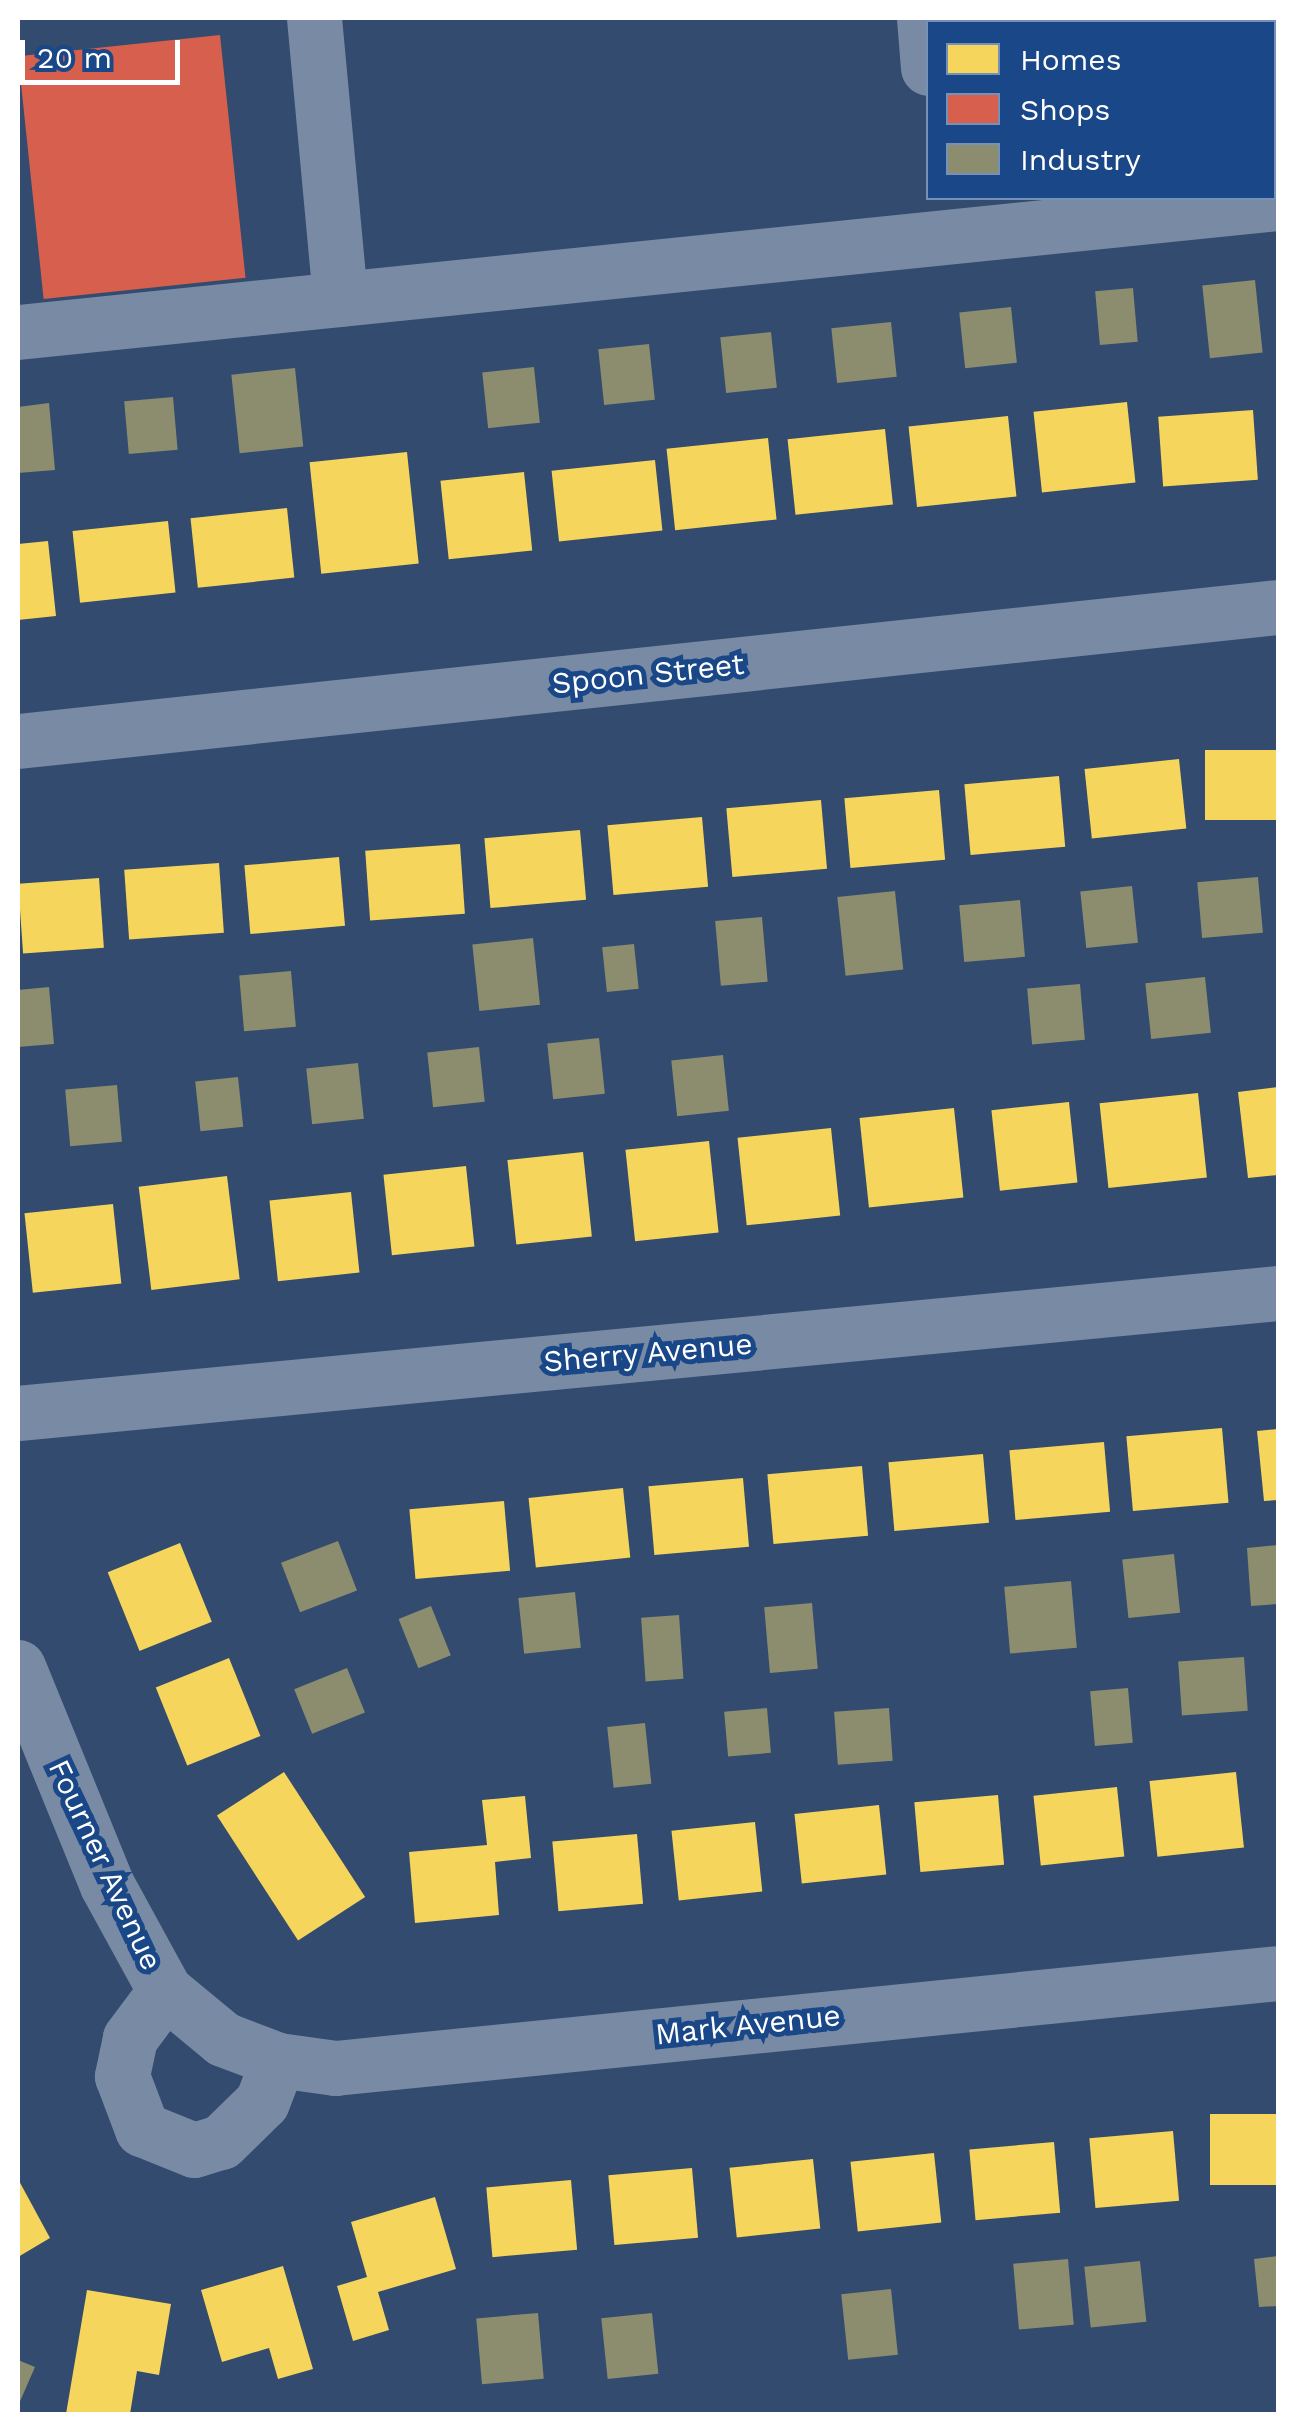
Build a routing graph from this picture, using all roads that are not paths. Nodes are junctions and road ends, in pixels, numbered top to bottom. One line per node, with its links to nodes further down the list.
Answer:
1 (314, 18): 6 (street)
2 (924, 18): 3 (street)
3 (926, 43)
4 (1278, 203): 5 (street)
5 (942, 217): 6 (street)
6 (340, 299): 7 (street)
7 (18, 332)
8 (1278, 607): 9 (street, Spoon Street)
9 (18, 741)
10 (1278, 1293): 11 (street, Sherry Avenue)
11 (18, 1413)
12 (18, 1667): 14 (street, Fourner Avenue)
13 (1278, 1974): 16 (street, Mark Avenue)
14 (165, 1991): 15 (street, Fourner Avenue); 16 (street)
15 (223, 2039): 16 (street, Mark Avenue)
16 (278, 2060)

